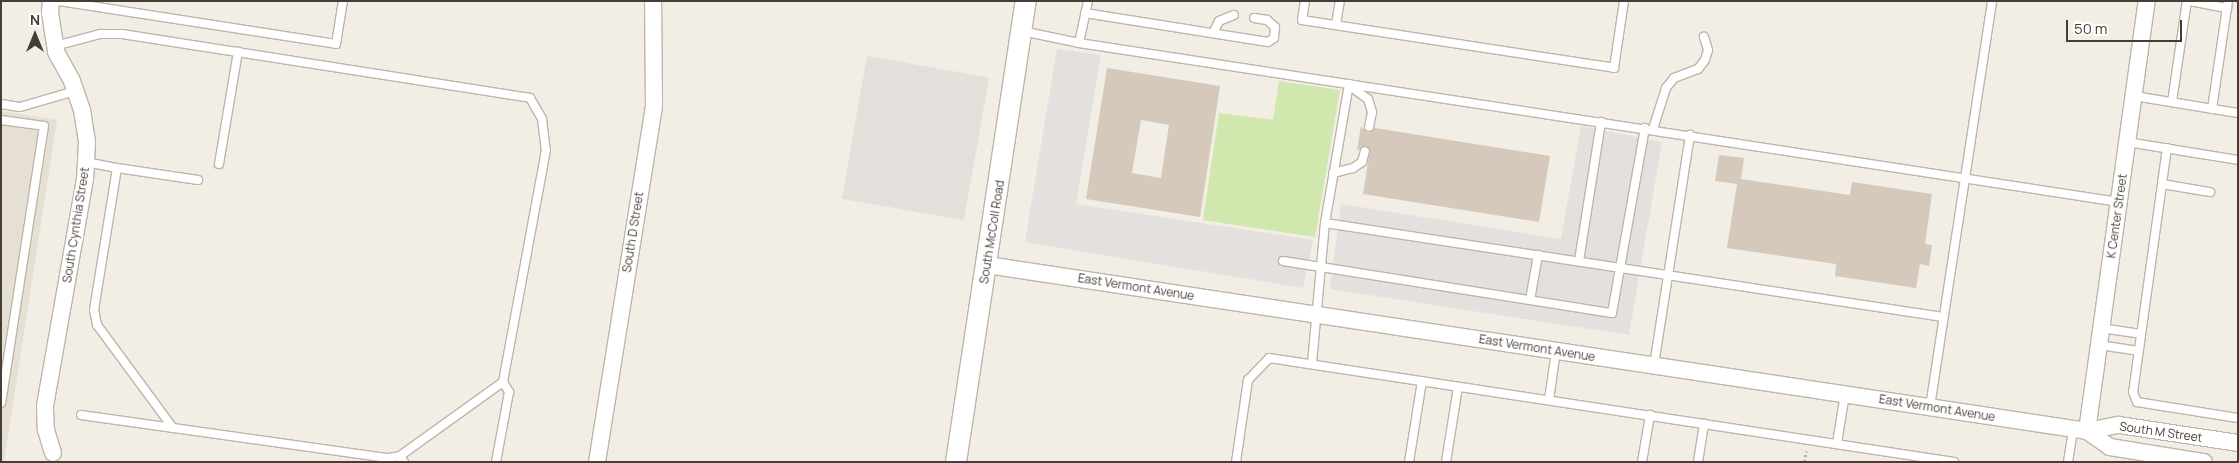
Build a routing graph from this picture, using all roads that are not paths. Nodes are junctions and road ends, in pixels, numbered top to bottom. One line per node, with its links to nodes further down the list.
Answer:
1 (51, 1): 22 (street, South Cynthia Street)
2 (59, 1): 3 (lane)
3 (343, 1)
4 (653, 1): 85 (street, South D Street)
5 (1026, 1): 18 (street, South McColl Road)
6 (1088, 1): 14 (lane)
7 (1305, 1): 17 (lane)
8 (1340, 1): 17 (lane)
9 (1624, 1): 17 (lane)
10 (1992, 1): 45 (lane)
11 (2147, 1): 26 (street, K Center Street)
12 (2188, 1): 13 (lane); 27 (lane)
13 (2228, 5): 29 (lane)
14 (1085, 13): 19 (lane); 21 (lane)
15 (1234, 15): 19 (lane)
16 (1254, 18): 19 (lane)
17 (1336, 25)
18 (1022, 31): 21 (lane); 54 (street, South McColl Road)
19 (1213, 33)
20 (1704, 37): 35 (lane)
21 (1079, 43): 24 (lane)
22 (55, 46): 23 (lane); 25 (street, South Cynthia Street)
23 (238, 52): 42 (lane); 68 (lane)
24 (1349, 84): 32 (lane); 33 (lane); 44 (lane)
25 (75, 91): 28 (lane); 41 (street, South Cynthia Street)
26 (2134, 96): 27 (lane); 37 (street, K Center Street)
27 (2172, 102): 29 (lane)
28 (1, 104)
29 (2212, 109): 30 (lane)
30 (2238, 113)
31 (1, 120): 72 (lane)
32 (1601, 122): 34 (lane); 53 (lane)
33 (1369, 127)
34 (1645, 128): 35 (lane); 56 (lane)
35 (1653, 130): 36 (lane)
36 (1690, 135): 45 (lane); 57 (lane)
37 (2127, 142): 38 (lane); 49 (street, K Center Street)
38 (2167, 148): 40 (lane); 47 (lane)
39 (1365, 151): 44 (lane)
40 (2238, 160)
41 (86, 162): 43 (lane); 82 (street, South Cynthia Street)
42 (219, 164)
43 (117, 168): 46 (lane); 78 (lane)
44 (1333, 173): 50 (lane)
45 (1965, 178): 49 (lane); 60 (lane)
46 (198, 180)
47 (2162, 184): 48 (lane); 61 (lane)
48 (2210, 192)
49 (2119, 202): 62 (street, K Center Street)
50 (1325, 222): 51 (lane); 55 (lane)
51 (1538, 255): 53 (lane); 58 (lane)
52 (1283, 261): 55 (lane)
53 (1579, 261): 56 (lane)
54 (987, 265): 59 (street, East Vermont Avenue); 86 (street, South McColl Road)
55 (1320, 268): 58 (lane); 59 (lane)
56 (1620, 268): 57 (lane); 58 (lane)
57 (1669, 276): 60 (lane); 66 (lane)
58 (1530, 300)
59 (1316, 314): 63 (street, East Vermont Avenue); 65 (lane)
60 (1943, 317): 73 (lane)
61 (2141, 334): 62 (lane); 64 (lane)
62 (2100, 337): 64 (lane); 79 (street, K Center Street)
63 (1556, 351): 66 (street, East Vermont Avenue); 71 (lane)
64 (2139, 351): 76 (lane)
65 (1312, 363): 67 (lane); 87 (lane)
66 (1654, 366): 70 (street, East Vermont Avenue)
67 (1422, 381): 69 (lane); 88 (lane)
68 (503, 382): 83 (lane); 84 (lane)
69 (1458, 387): 71 (lane); 89 (lane)
70 (1845, 394): 73 (street, East Vermont Avenue); 80 (lane)
71 (1549, 400): 75 (lane)
72 (1, 403)
73 (1930, 407): 79 (street, East Vermont Avenue)
74 (81, 415): 78 (lane)
75 (1650, 415): 77 (lane); 90 (lane)
76 (2238, 418)
77 (1704, 423): 80 (lane); 91 (lane)
78 (173, 428): 83 (lane)
79 (2080, 430): 81 (street, South M Street); 93 (lane); 94 (street, South M Street)
80 (1837, 443): 92 (lane)
81 (2238, 444)
82 (55, 457)
83 (402, 459)
84 (496, 462)
85 (597, 462)
86 (956, 462)
87 (1236, 462)
88 (1409, 462)
89 (1446, 462)
90 (1642, 462)
91 (1698, 462)
92 (1954, 462)
93 (2068, 462)
94 (2204, 462)

